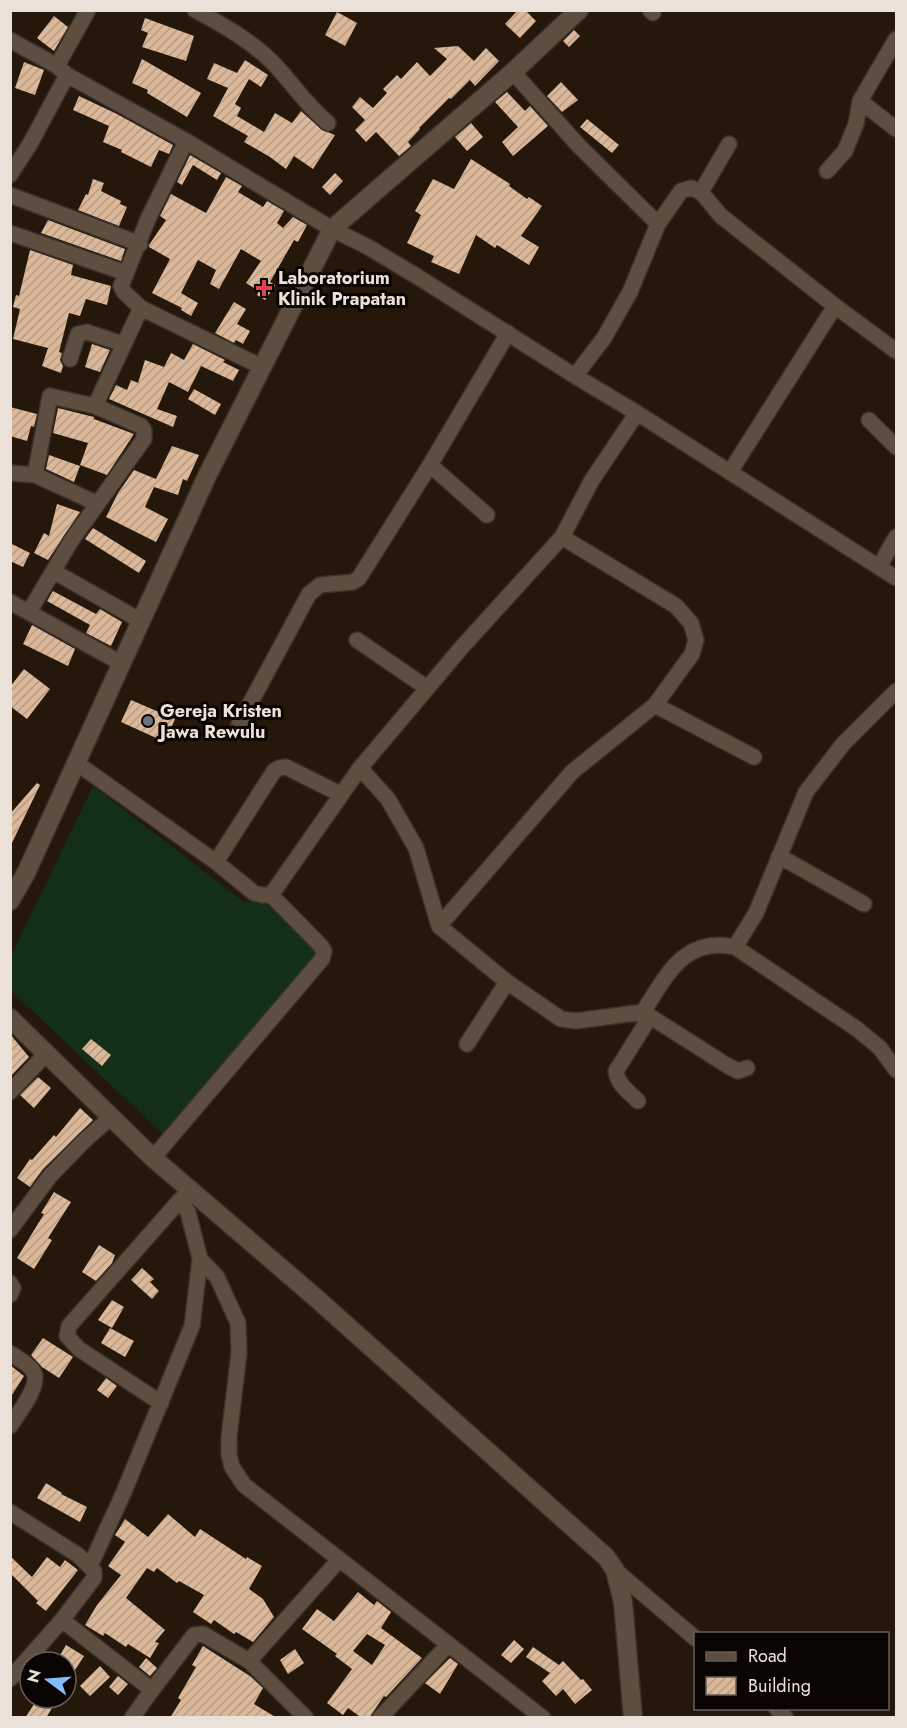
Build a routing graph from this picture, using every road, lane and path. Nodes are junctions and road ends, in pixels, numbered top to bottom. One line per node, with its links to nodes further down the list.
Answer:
1 (88, 10): 6 (street)
2 (195, 10): 9 (street)
3 (579, 10): 7 (main road)
4 (897, 39): 8 (street)
5 (10, 40): 6 (street)
6 (62, 70): 11 (street); 14 (street)
7 (513, 72): 17 (street); 18 (main road)
8 (860, 101): 10 (street); 13 (street)
9 (328, 123)
10 (897, 129)
11 (186, 141): 18 (street); 20 (street)
12 (729, 144): 15 (street)
13 (827, 171)
14 (10, 175)
15 (701, 192): 17 (street); 22 (street)
16 (10, 195): 20 (street)
17 (658, 224): 29 (street)
18 (332, 229): 24 (street); 28 (main road)
19 (10, 233): 21 (street)
20 (140, 244): 21 (street)
21 (126, 273): 23 (street)
22 (835, 306): 26 (street); 35 (street)
23 (141, 308): 25 (street); 28 (street)
24 (508, 333): 29 (street); 34 (street)
25 (123, 344): 27 (street); 30 (street)
26 (897, 351)
27 (70, 359)
28 (262, 367): 47 (main road)
29 (575, 376): 31 (street)
30 (95, 406): 37 (street); 38 (street)
31 (638, 413): 35 (street); 40 (street)
32 (868, 420): 33 (street)
33 (897, 447)
34 (430, 465): 39 (street); 53 (street)
35 (730, 472): 42 (street)
36 (10, 473): 37 (street)
37 (35, 475): 38 (street)
38 (96, 503): 43 (street)
39 (487, 515)
40 (562, 537): 50 (street); 52 (street)
41 (897, 537): 42 (street)
42 (879, 567): 44 (street)
43 (53, 572): 46 (street); 47 (street)
44 (897, 578)
45 (10, 602): 46 (street)
46 (29, 612): 49 (street)
47 (141, 621): 49 (main road)
48 (357, 640): 50 (street)
49 (121, 663): 55 (main road)
50 (427, 688): 56 (street)
51 (897, 692): 58 (street)
52 (655, 705): 54 (street); 63 (street)
53 (239, 724)
54 (754, 757)
55 (75, 762): 59 (street); 61 (main road)
56 (360, 768): 57 (street); 63 (street)
57 (340, 794): 59 (street); 60 (street)
58 (779, 856): 62 (street); 64 (street)
59 (216, 862): 60 (street)
60 (271, 894): 75 (street)
61 (10, 901)
62 (864, 904)
63 (439, 926): 65 (street)
64 (735, 948): 66 (street); 71 (street)
65 (507, 982): 66 (street); 68 (street)
66 (647, 1014): 70 (street); 73 (street)
67 (10, 1018): 69 (main road)
68 (467, 1044)
69 (46, 1054): 72 (street); 74 (main road)
70 (747, 1068)
71 (897, 1070)
72 (10, 1092)
73 (638, 1101)
74 (111, 1117): 75 (main road); 77 (street)
75 (153, 1158): 76 (main road)
76 (186, 1195): 78 (street); 82 (street); 87 (main road)
77 (10, 1230)
78 (200, 1258): 82 (street); 85 (street)
79 (10, 1283): 80 (street)
80 (10, 1295)
81 (10, 1353): 83 (street)
82 (161, 1403): 86 (street)
83 (10, 1426)
84 (10, 1512): 86 (street)
85 (339, 1560): 90 (street); 91 (street)
86 (90, 1566): 88 (street)
87 (615, 1570): 89 (street); 98 (main road)
88 (62, 1620): 92 (street); 93 (street)
89 (694, 1637)
90 (448, 1645): 94 (street); 97 (street)
91 (249, 1662): 93 (street); 95 (street)
92 (10, 1679)
93 (152, 1690): 96 (street)
94 (534, 1715)
95 (301, 1716)
96 (132, 1718)
97 (380, 1718)
98 (633, 1718)

